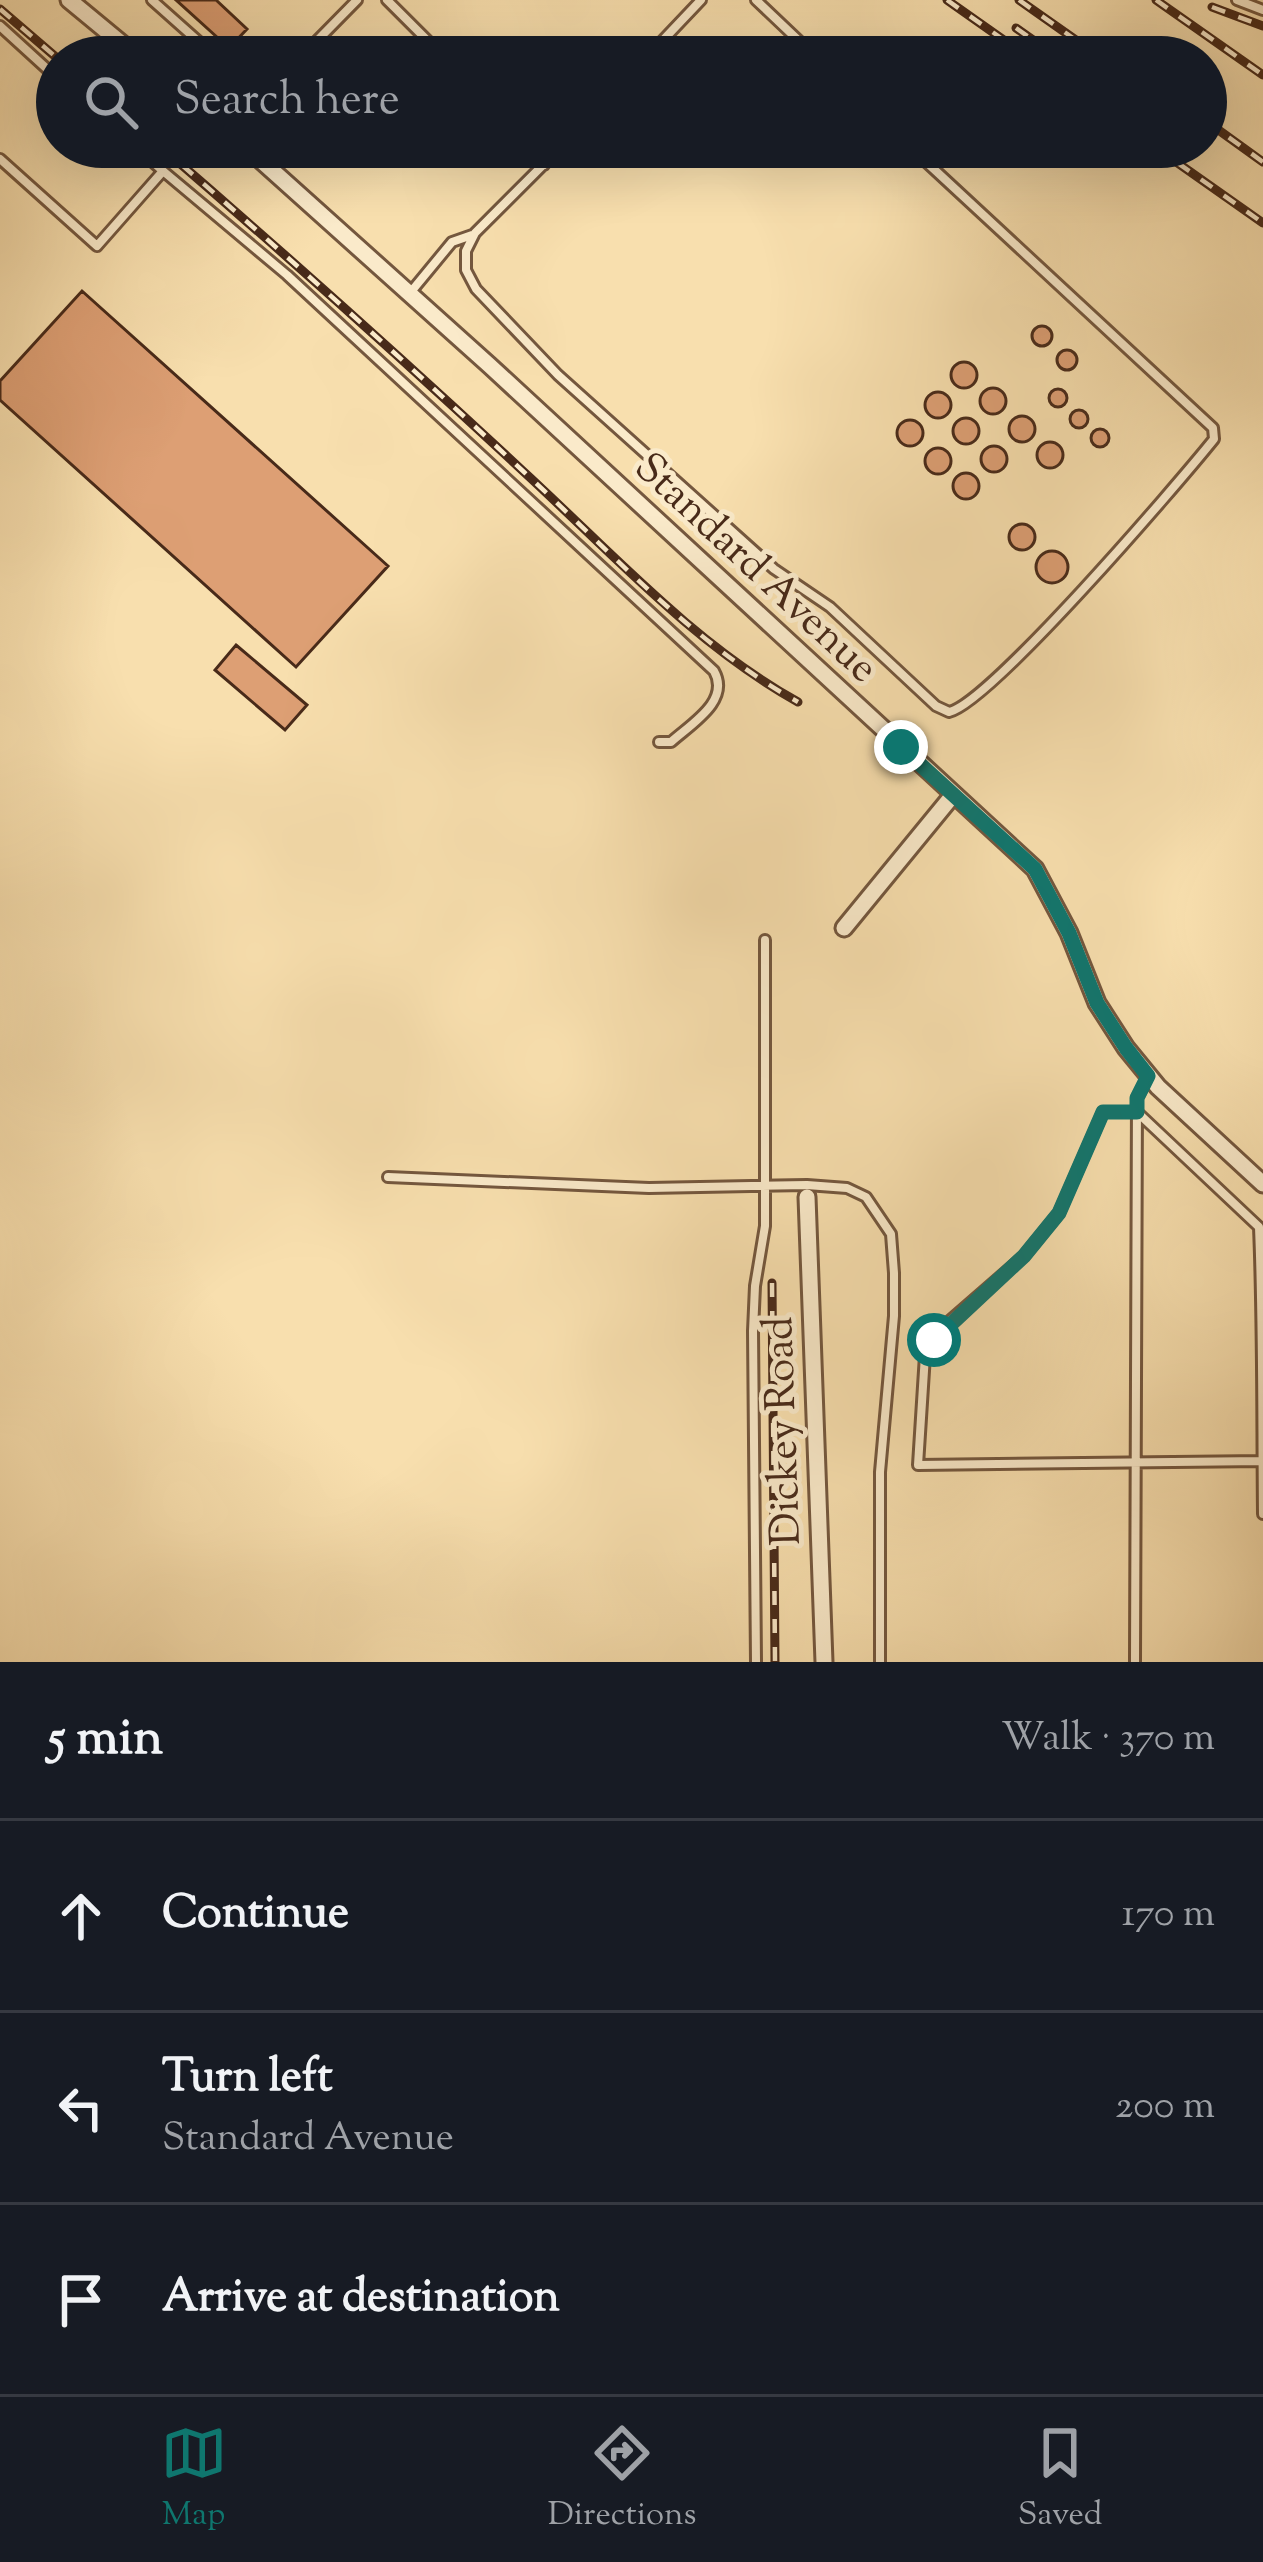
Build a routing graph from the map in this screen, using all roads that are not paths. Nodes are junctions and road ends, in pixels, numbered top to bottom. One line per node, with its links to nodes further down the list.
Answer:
1 (152, 0): 11 (lane)
2 (358, 0): 12 (lane)
3 (387, 0): 13 (lane)
4 (701, 0): 14 (lane)
5 (756, 0): 15 (lane)
6 (1238, 0): 8 (lane)
7 (80, 3): 10 (street)
8 (1263, 10)
9 (0, 26): 16 (lane)
10 (115, 36)
11 (192, 36)
12 (322, 36)
13 (423, 36)
14 (667, 36)
15 (794, 36)
16 (36, 58)
17 (0, 159): 22 (lane)
18 (160, 168): 22 (lane)
19 (269, 168): 24 (street, Standard Avenue)
20 (540, 168): 23 (lane)
21 (933, 168): 23 (lane)
22 (163, 171): 25 (lane)
23 (476, 233): 24 (lane)
24 (410, 294): 26 (street, Standard Avenue)
25 (659, 742)
26 (953, 794): 27 (street); 29 (street, Standard Avenue)
27 (844, 928)
28 (765, 940): 32 (lane)
29 (1148, 1076): 30 (lane); 33 (street, Standard Avenue)
30 (1137, 1112): 35 (lane); 37 (lane); 37 (lane)
31 (388, 1177): 32 (lane)
32 (765, 1184): 39 (lane); 41 (lane)
33 (1263, 1184)
34 (807, 1197): 40 (street, Dickey Road)
35 (1262, 1226): 36 (lane)
36 (1263, 1461): 37 (lane); 38 (lane)
37 (1136, 1462): 42 (lane)
38 (1263, 1514)
39 (756, 1662)
40 (824, 1662)
41 (880, 1662)
42 (1135, 1662)

